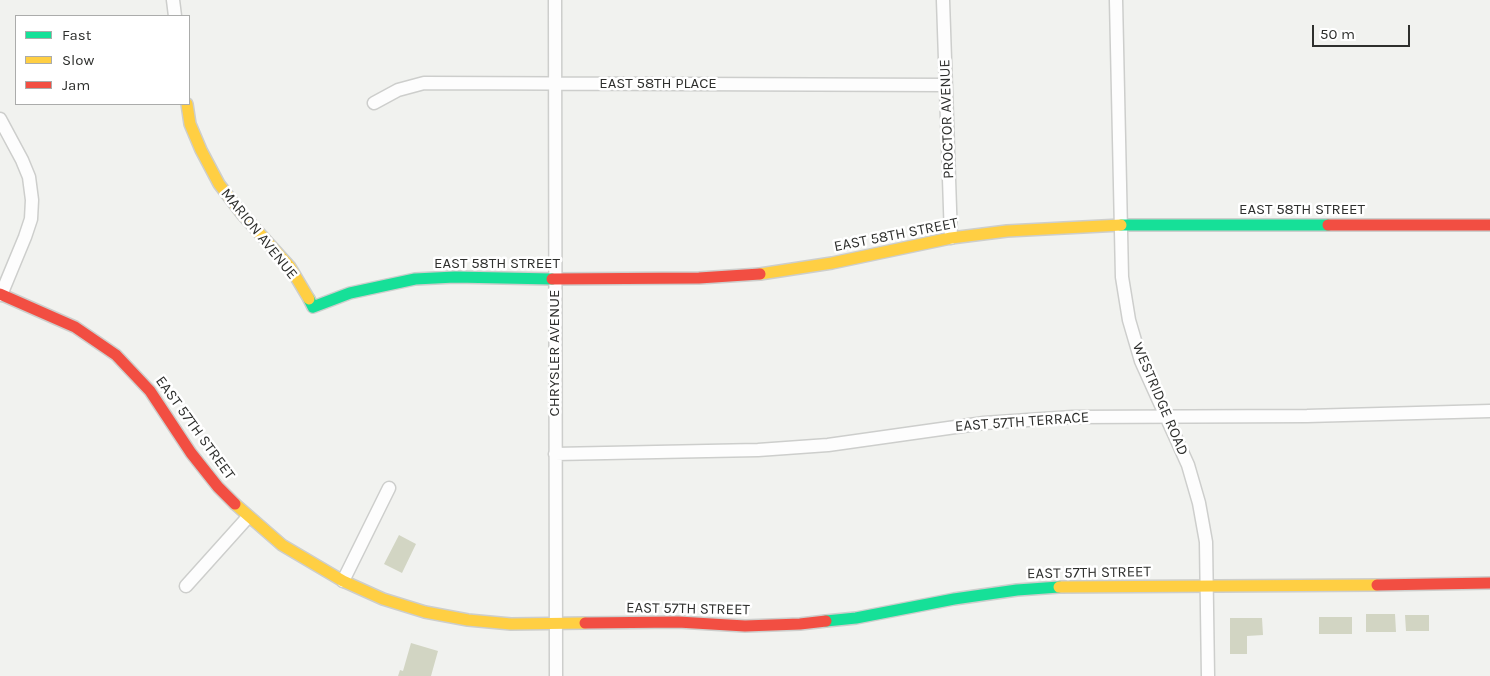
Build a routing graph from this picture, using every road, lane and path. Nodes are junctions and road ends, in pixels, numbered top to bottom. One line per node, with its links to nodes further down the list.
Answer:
1 (173, 0): 5 (street)
2 (555, 0): 6 (street, CHRYSLER AVENUE)
3 (943, 0): 7 (street, PROCTOR AVENUE)
4 (1116, 0): 11 (street, WESTRIDGE ROAD)
5 (175, 15)
6 (555, 84): 7 (street, EAST 58TH PLACE); 8 (street, EAST 58TH PLACE); 14 (street, CHRYSLER AVENUE)
7 (946, 85): 13 (street, PROCTOR AVENUE)
8 (374, 103)
9 (187, 105): 16 (street, MARION AVENUE)
10 (0, 119): 15 (street)
11 (1120, 225): 12 (street, EAST 58TH STREET); 13 (street, EAST 58TH STREET); 18 (street, WESTRIDGE ROAD)
12 (1490, 225)
13 (951, 238): 14 (street, EAST 58TH STREET)
14 (555, 279): 16 (street, EAST 58TH STREET); 19 (street, CHRYSLER AVENUE)
15 (1, 294): 21 (street, EAST 57TH STREET)
16 (313, 307)
17 (1490, 411): 18 (street, EAST 57TH TERRACE)
18 (1166, 417): 19 (street, EAST 57TH TERRACE); 25 (street, WESTRIDGE ROAD)
19 (555, 454): 26 (street, CHRYSLER AVENUE)
20 (389, 488): 22 (street)
21 (248, 517): 22 (street, EAST 57TH STREET); 24 (street)
22 (343, 581): 26 (street, EAST 57TH STREET)
23 (1490, 583): 25 (street, EAST 57TH STREET)
24 (186, 586)
25 (1207, 587): 26 (street, EAST 57TH STREET); 28 (street, WESTRIDGE ROAD)
26 (556, 624): 27 (street, CHRYSLER AVENUE)
27 (556, 676)
28 (1208, 676)

